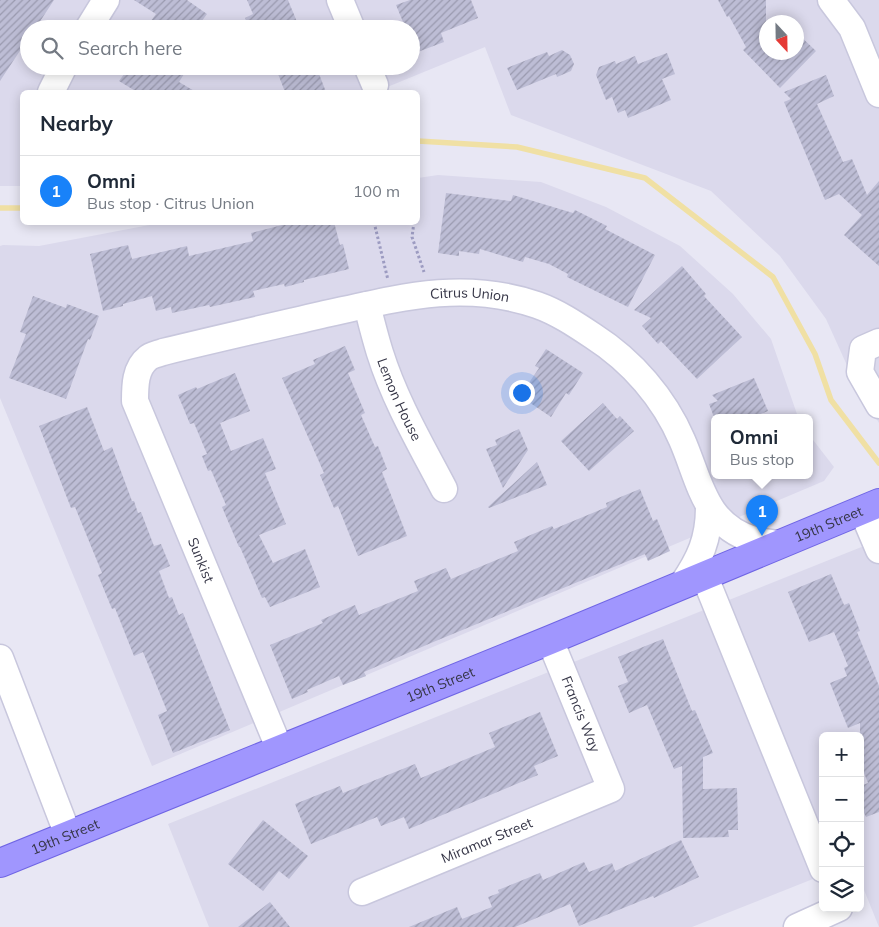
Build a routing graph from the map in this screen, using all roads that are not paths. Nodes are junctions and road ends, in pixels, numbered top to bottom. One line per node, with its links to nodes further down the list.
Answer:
1 (106, 0): 4 (street)
2 (340, 0): 5 (street)
3 (831, 0): 8 (street)
4 (94, 20)
5 (348, 20)
6 (60, 75): 7 (street)
7 (52, 90)
8 (879, 94)
9 (367, 305): 11 (street, Citrus Union); 13 (street, Lemon House); 14 (street, Citrus Union)
10 (879, 342): 12 (street)
11 (139, 369): 21 (street, Sunkist)
12 (879, 405)
13 (444, 489)
14 (709, 507): 16 (street, Citrus Union); 18 (street, Citrus Union)
15 (871, 507): 16 (main road, 19th Street); 17 (street)
16 (780, 544): 18 (main road, 19th Street)
17 (879, 550)
18 (693, 580): 19 (main road, 19th Street); 25 (street)
19 (550, 640): 21 (main road, 19th Street); 22 (street, Francis Way)
20 (0, 658): 23 (street)
21 (280, 750): 23 (main road, 19th Street)
22 (611, 788): 26 (street, Miramar Street)
23 (68, 835): 24 (main road, 19th Street)
24 (0, 863)
25 (822, 867)
26 (362, 892)
27 (830, 912): 28 (street)
28 (797, 927)

